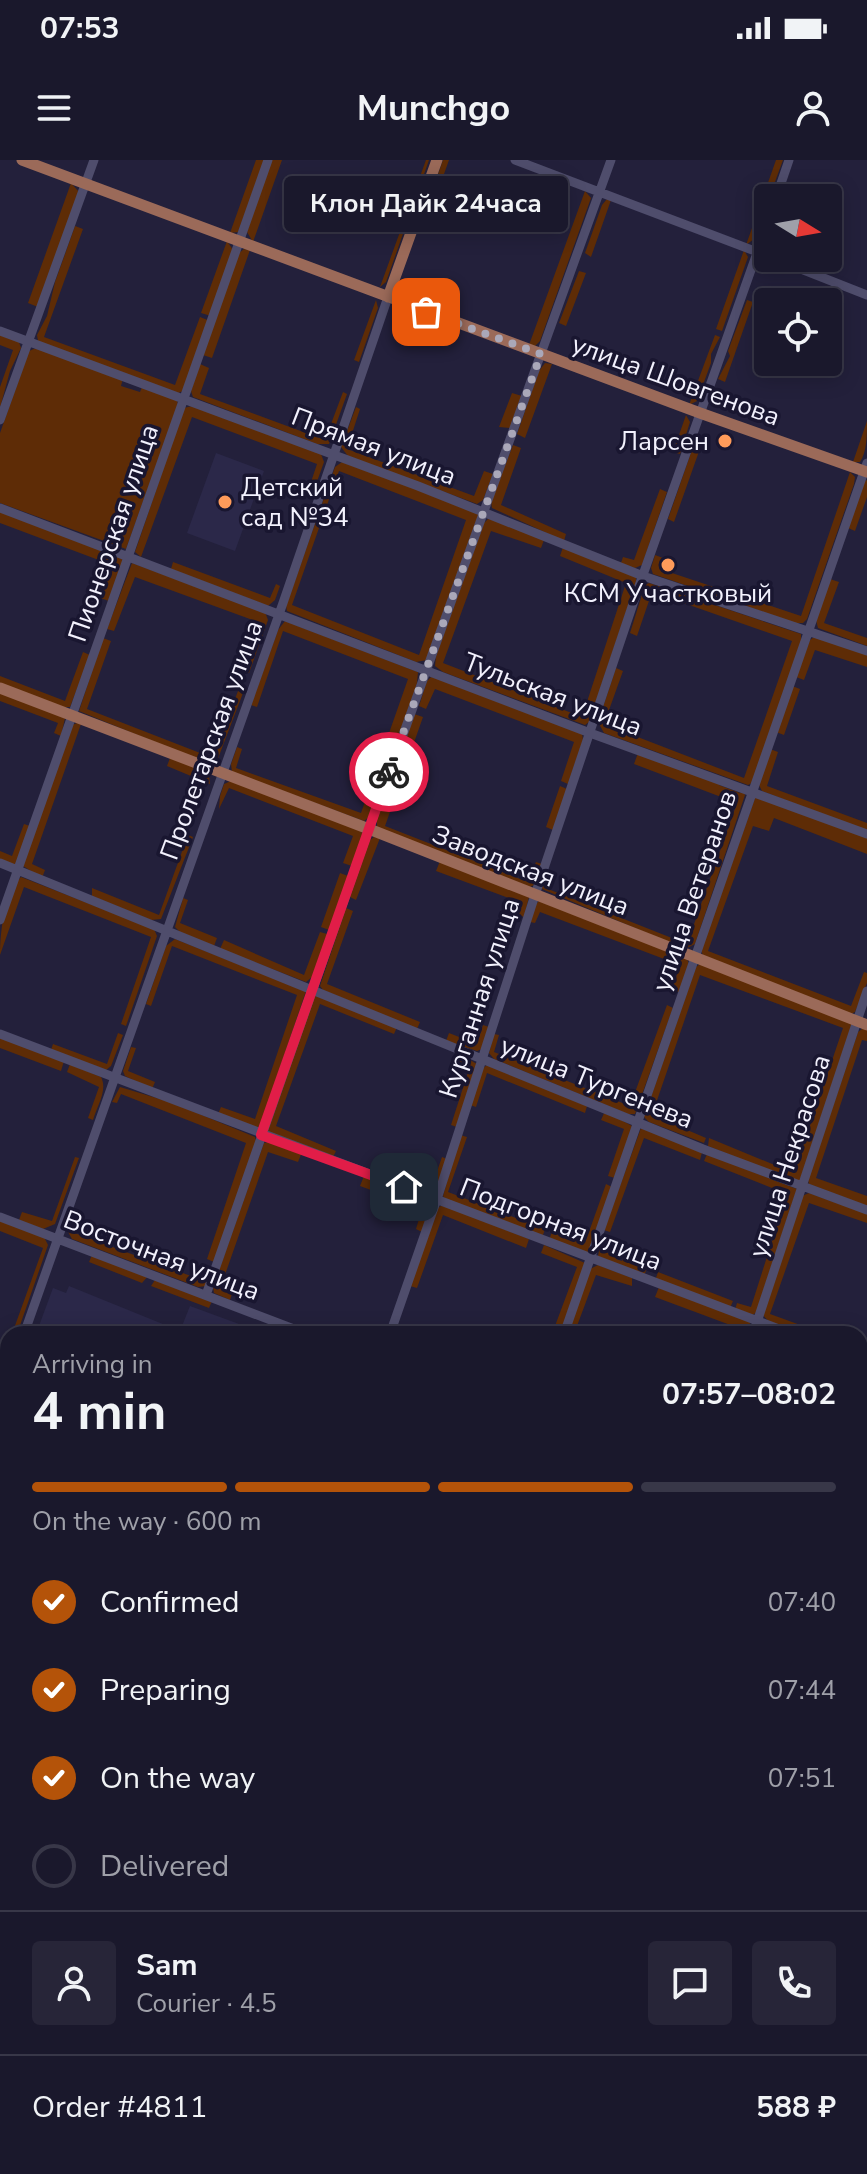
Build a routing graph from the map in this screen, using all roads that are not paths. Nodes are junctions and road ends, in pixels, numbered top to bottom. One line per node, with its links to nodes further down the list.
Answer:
1 (22, 160): 8 (main road, улица Шовгенова)
2 (94, 160): 8 (street)
3 (268, 160): 11 (street, Пионерская улица)
4 (437, 160): 16 (main road, Пролетарская улица)
5 (515, 160): 10 (street)
6 (611, 160): 10 (street)
7 (789, 160): 9 (street)
8 (86, 183): 11 (main road, улица Шовгенова); 18 (street)
9 (781, 184)
10 (599, 193): 12 (street); 19 (street)
11 (240, 241): 16 (main road, улица Шовгенова); 20 (street, Пионерская улица)
12 (754, 251)
13 (759, 272): 21 (street, Курганная улица)
14 (807, 272): 15 (street)
15 (867, 295)
16 (388, 297): 19 (main road, улица Шовгенова); 23 (street, Пролетарская улица)
17 (0, 331): 18 (street, Прямая улица)
18 (28, 342): 20 (street, Прямая улица); 22 (street)
19 (541, 354): 21 (main road, улица Шовгенова); 26 (street)
20 (184, 399): 23 (street, Прямая улица); 27 (street, Пионерская улица)
21 (700, 413): 24 (main road, улица Шовгенова); 28 (street, Курганная улица)
22 (0, 420)
23 (335, 455): 26 (street, Прямая улица); 29 (street, Пролетарская улица)
24 (866, 469): 30 (street, улица Ветеранов)
25 (0, 508): 27 (street, Тульская улица)
26 (484, 512): 28 (street, Прямая улица); 32 (street)
27 (129, 557): 29 (street, Тульская улица); 34 (street, Пионерская улица)
28 (643, 576): 30 (street, Прямая улица); 35 (street, Курганная улица)
29 (279, 614): 32 (street, Тульская улица); 36 (street, Пролетарская улица)
30 (809, 631): 31 (street, Прямая улица); 37 (street, улица Ветеранов)
31 (867, 651)
32 (427, 669): 35 (street, Тульская улица); 38 (street)
33 (0, 688): 34 (main road, Заводская улица)
34 (72, 715): 36 (main road, Заводская улица); 41 (street, Пионерская улица)
35 (590, 733): 37 (street, Тульская улица); 42 (street, Курганная улица)
36 (223, 774): 38 (main road, Заводская улица); 44 (street, Пролетарская улица)
37 (753, 791): 39 (street, Тульская улица); 45 (street, улица Ветеранов)
38 (369, 829): 42 (main road, Заводская улица); 46 (street)
39 (867, 834)
40 (0, 863): 41 (street, улица Тургенева)
41 (18, 870): 43 (street, Пионерская улица); 44 (street, улица Тургенева)
42 (535, 895): 45 (main road, Заводская улица); 50 (street, Курганная улица)
43 (0, 920)
44 (166, 930): 46 (street, улица Тургенева); 51 (street, Пролетарская улица)
45 (694, 957): 48 (main road, Заводская улица); 52 (street, улица Ветеранов)
46 (313, 989): 50 (street, улица Тургенева); 53 (street)
47 (867, 991): 48 (street, улица Некрасова)
48 (862, 1023): 54 (street, улица Некрасова)
49 (0, 1034): 51 (street, Подгорная улица)
50 (483, 1059): 52 (street, улица Тургенева); 55 (street, Курганная улица)
51 (114, 1078): 53 (street, Подгорная улица); 58 (street, Пролетарская улица)
52 (638, 1121): 54 (street, улица Тургенева); 59 (street, улица Ветеранов)
53 (261, 1135): 55 (street, Подгорная улица); 60 (street)
54 (802, 1187): 56 (street, улица Тургенева); 61 (street, улица Некрасова)
55 (437, 1199): 59 (street, Подгорная улица); 64 (street, Курганная улица)
56 (867, 1210)
57 (0, 1217): 58 (street, Восточная улица)
58 (57, 1238): 60 (street, Восточная улица); 62 (street, Пролетарская улица)
59 (591, 1260): 61 (street, Подгорная улица); 65 (street, улица Ветеранов)
60 (206, 1295): 63 (street, Восточная улица)
61 (757, 1321): 66 (street, улица Некрасова); 67 (street, Подгорная улица)
62 (27, 1326)
63 (286, 1326)
64 (393, 1326)
65 (567, 1326)
66 (755, 1326)
67 (770, 1326)

